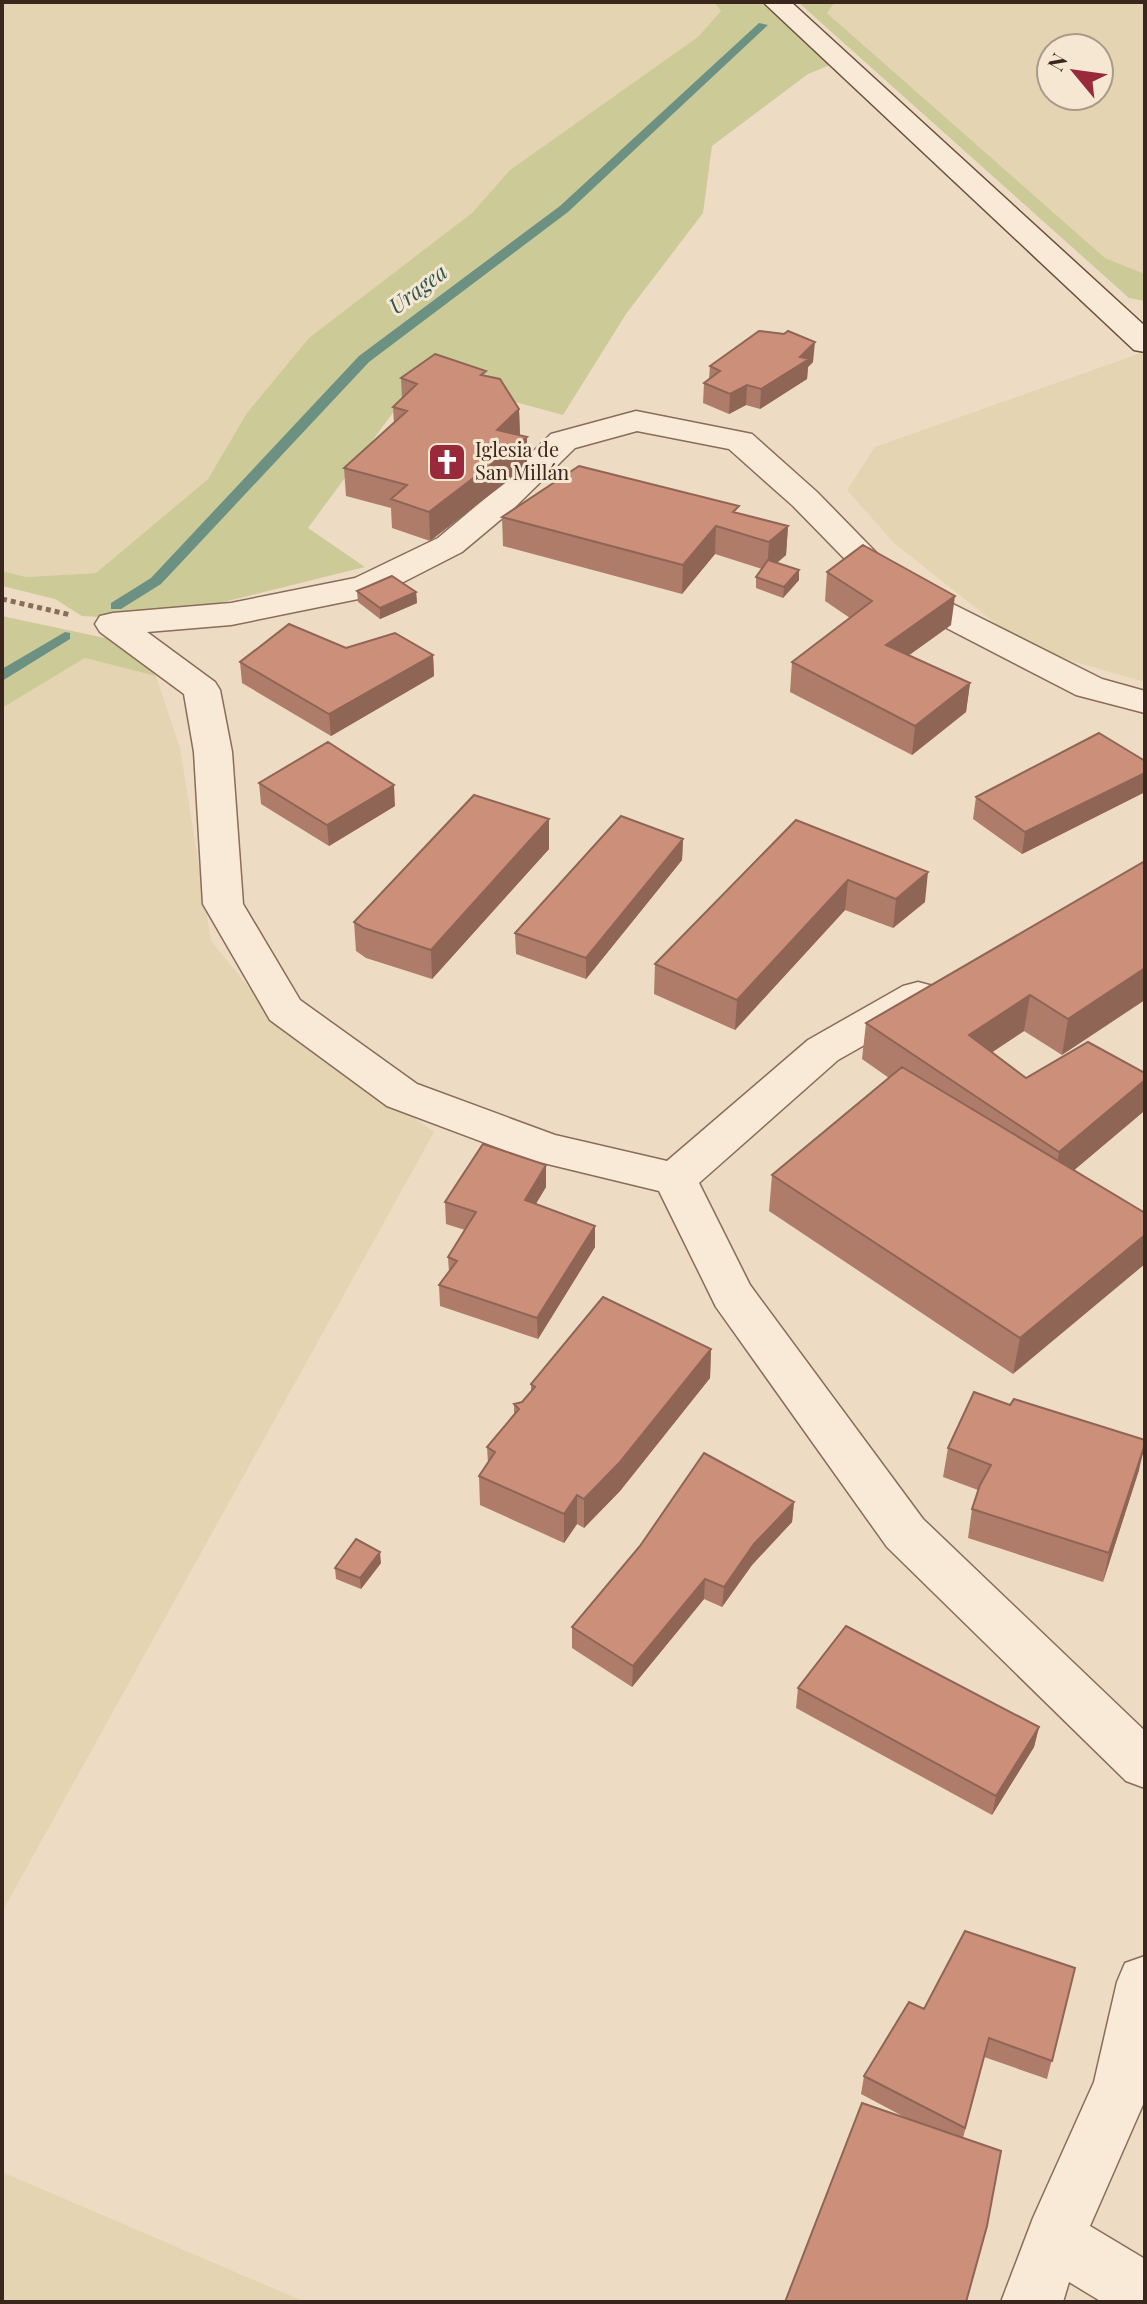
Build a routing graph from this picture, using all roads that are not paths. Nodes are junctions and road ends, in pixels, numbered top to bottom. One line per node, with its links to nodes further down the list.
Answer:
1 (776, 2): 2 (street)
2 (1145, 343)
3 (1145, 702): 5 (street)
4 (957, 973): 5 (street)
5 (675, 1179): 6 (street)
6 (1145, 1765)
7 (1145, 1982): 8 (street)
8 (1054, 2239): 9 (street); 10 (street)
9 (1145, 2293)
10 (1032, 2302)

